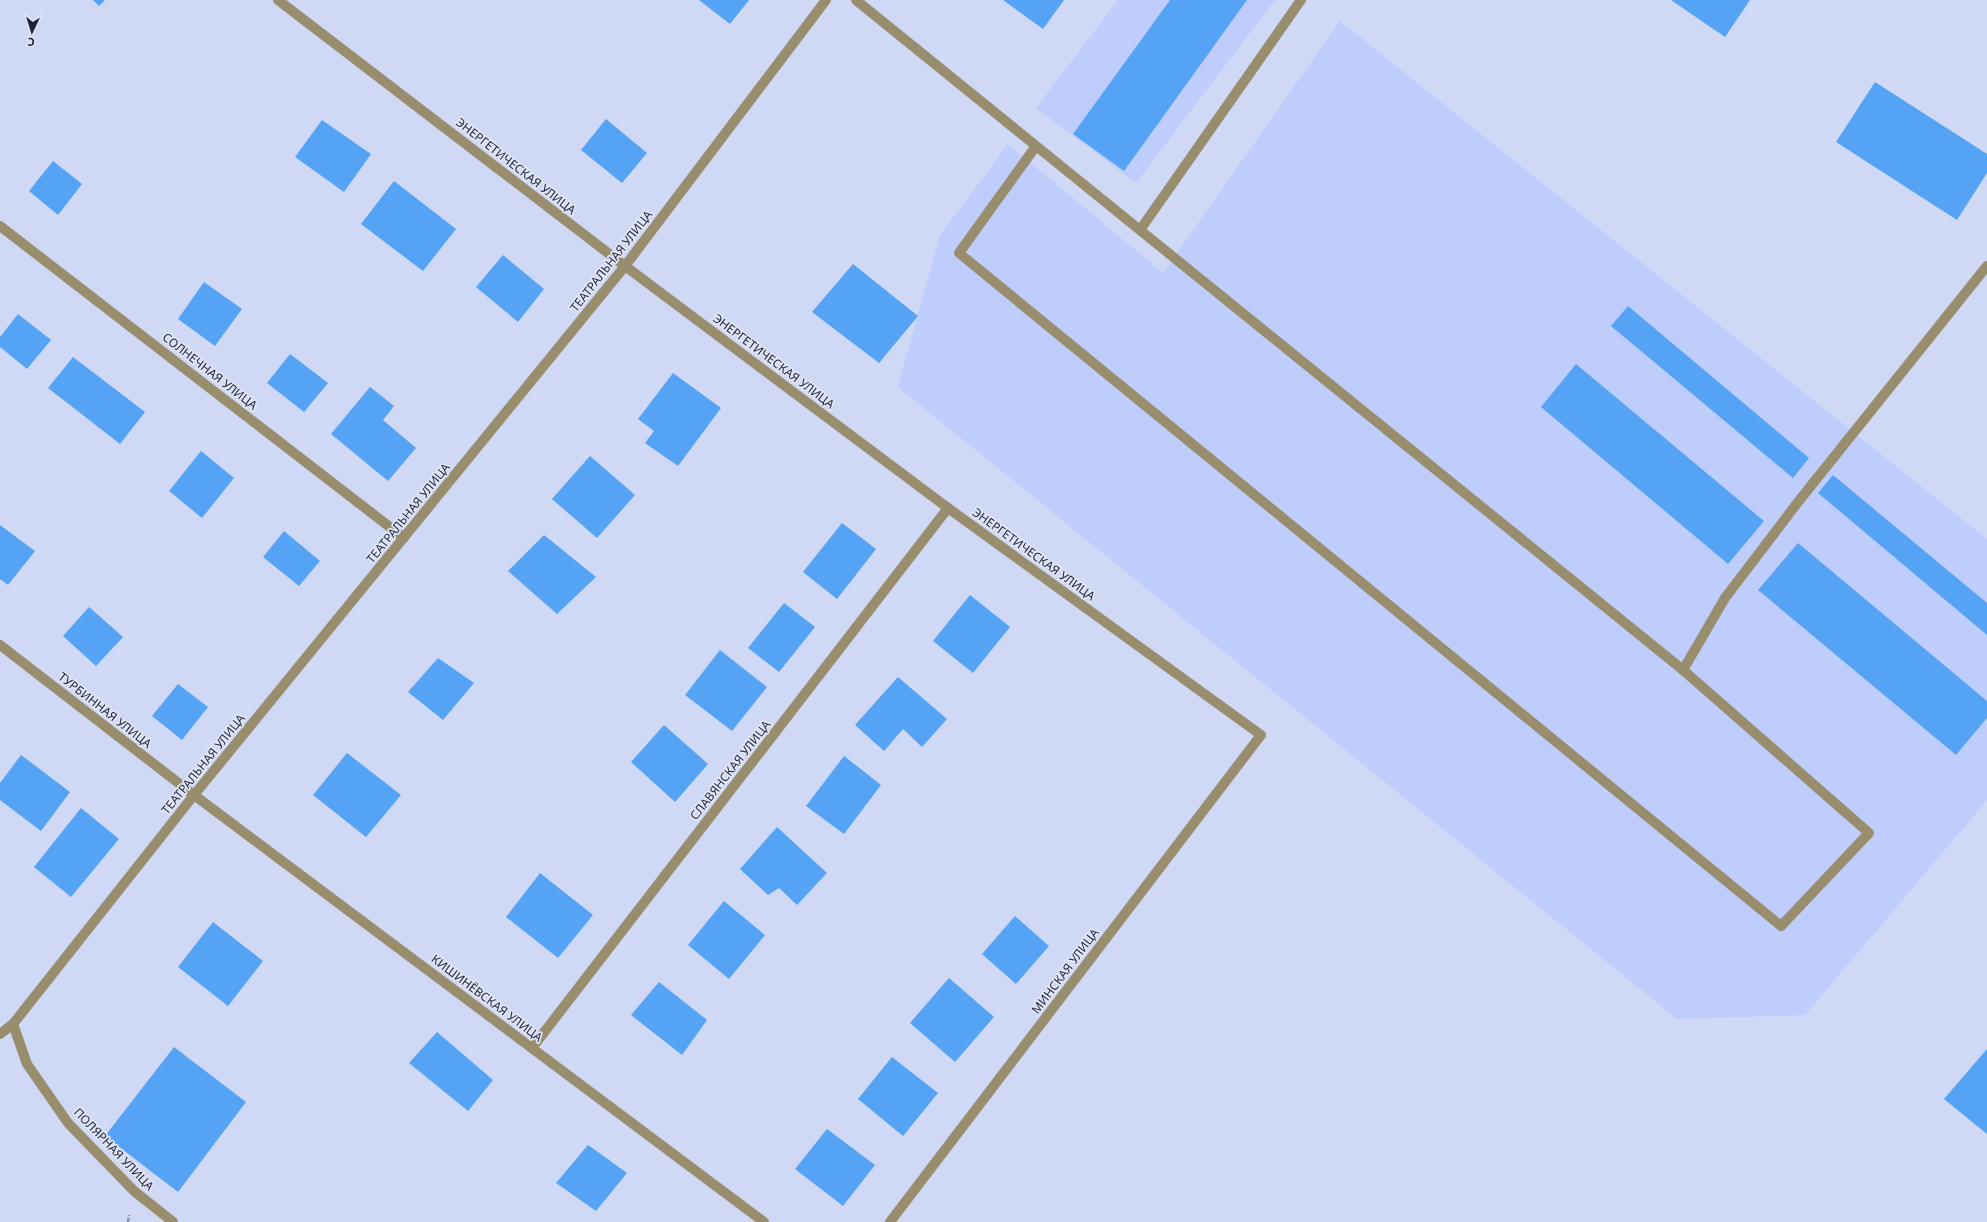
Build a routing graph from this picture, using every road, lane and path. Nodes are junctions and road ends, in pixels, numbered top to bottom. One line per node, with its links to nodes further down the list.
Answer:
1 (278, 0): 8 (street, ЭНЕРГЕТИЧЕСКАЯ УЛИЦА)
2 (826, 0): 8 (street, ТЕАТРАЛЬНАЯ УЛИЦА)
3 (856, 0): 5 (street)
4 (1301, 0): 7 (street)
5 (1036, 146): 7 (street); 13 (street)
6 (0, 226): 11 (street, СОЛНЕЧНАЯ УЛИЦА)
7 (1140, 230): 13 (street)
8 (625, 266): 10 (street, ЭНЕРГЕТИЧЕСКАЯ УЛИЦА); 11 (street, ТЕАТРАЛЬНАЯ УЛИЦА)
9 (1987, 266): 13 (street)
10 (948, 508): 14 (street, ЭНЕРГЕТИЧЕСКАЯ УЛИЦА); 18 (street, СЛАВЯНСКАЯ УЛИЦА)
11 (404, 538): 15 (street, ТЕАТРАЛЬНАЯ УЛИЦА)
12 (0, 645): 15 (street, ТУРБИННАЯ УЛИЦА)
13 (1683, 670)
14 (1261, 735): 21 (street, МИНСКАЯ УЛИЦА)
15 (194, 794): 16 (street, ТЕАТРАЛЬНАЯ УЛИЦА); 18 (street, КИШИНЁВСКАЯ УЛИЦА)
16 (12, 1024): 17 (street, ТЕАТРАЛЬНАЯ УЛИЦА); 19 (street, ПОЛЯРНАЯ УЛИЦА)
17 (0, 1034)
18 (532, 1048): 20 (street, КИШИНЁВСКАЯ УЛИЦА)
19 (173, 1222)
20 (764, 1222)
21 (890, 1222)

